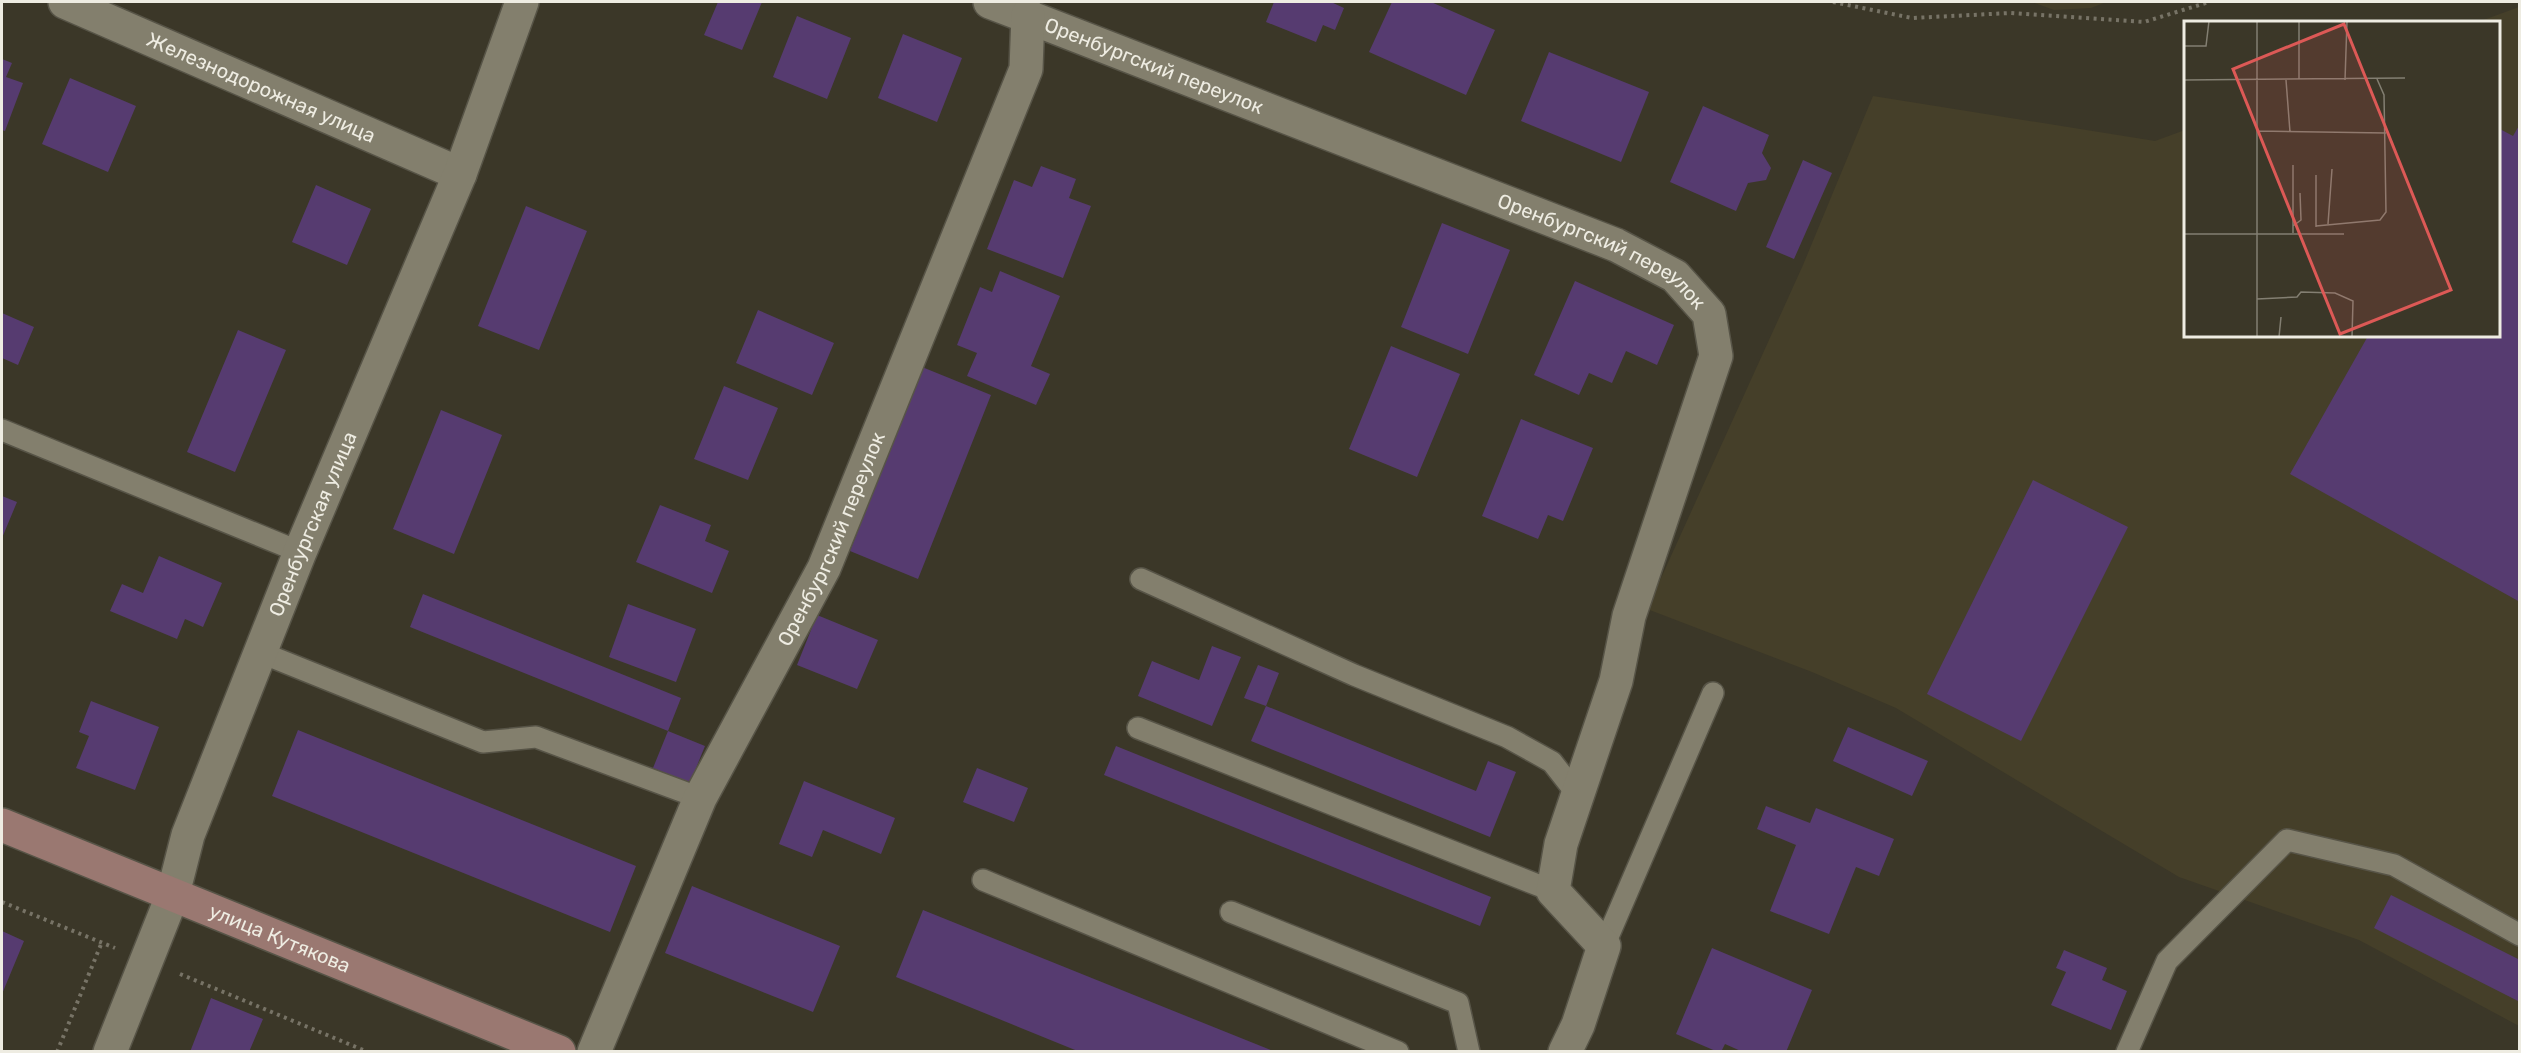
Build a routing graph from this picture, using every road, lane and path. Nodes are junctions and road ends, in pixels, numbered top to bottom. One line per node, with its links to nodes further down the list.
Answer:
1 (65, 2): 7 (street, Железнодорожная улица)
2 (522, 2): 7 (street, Оренбургская улица)
3 (990, 2): 6 (street, Оренбургский переулок)
4 (1833, 2): 5 (path)
5 (2209, 2)
6 (1028, 15): 14 (street, Оренбургский переулок); 15 (street, Оренбургский переулок)
7 (460, 174): 9 (street, Оренбургская улица)
8 (2, 430): 9 (lane)
9 (300, 552): 11 (street, Оренбургская улица)
10 (1141, 579): 14 (lane)
11 (262, 653): 15 (lane); 19 (street, Оренбургская улица)
12 (1713, 693): 24 (lane)
13 (1138, 728): 18 (lane)
14 (1577, 794): 18 (street, Оренбургский переулок)
15 (700, 798): 30 (street, Оренбургский переулок)
16 (2, 825): 19 (main road, улица Кутякова)
17 (983, 880): 31 (lane)
18 (1553, 891): 24 (street)
19 (173, 894): 25 (street, Оренбургская улица); 29 (main road, улица Кутякова)
20 (2, 902): 23 (path)
21 (1231, 912): 32 (lane)
22 (2520, 935): 34 (lane)
23 (102, 942): 25 (path); 26 (path)
24 (1604, 946): 33 (street)
25 (147, 961): 27 (street, Оренбургская улица); 28 (path)
26 (57, 1052)
27 (110, 1052)
28 (368, 1052)
29 (559, 1052)
30 (594, 1052)
31 (1398, 1052)
32 (1468, 1052)
33 (1565, 1052)
34 (2127, 1052)

